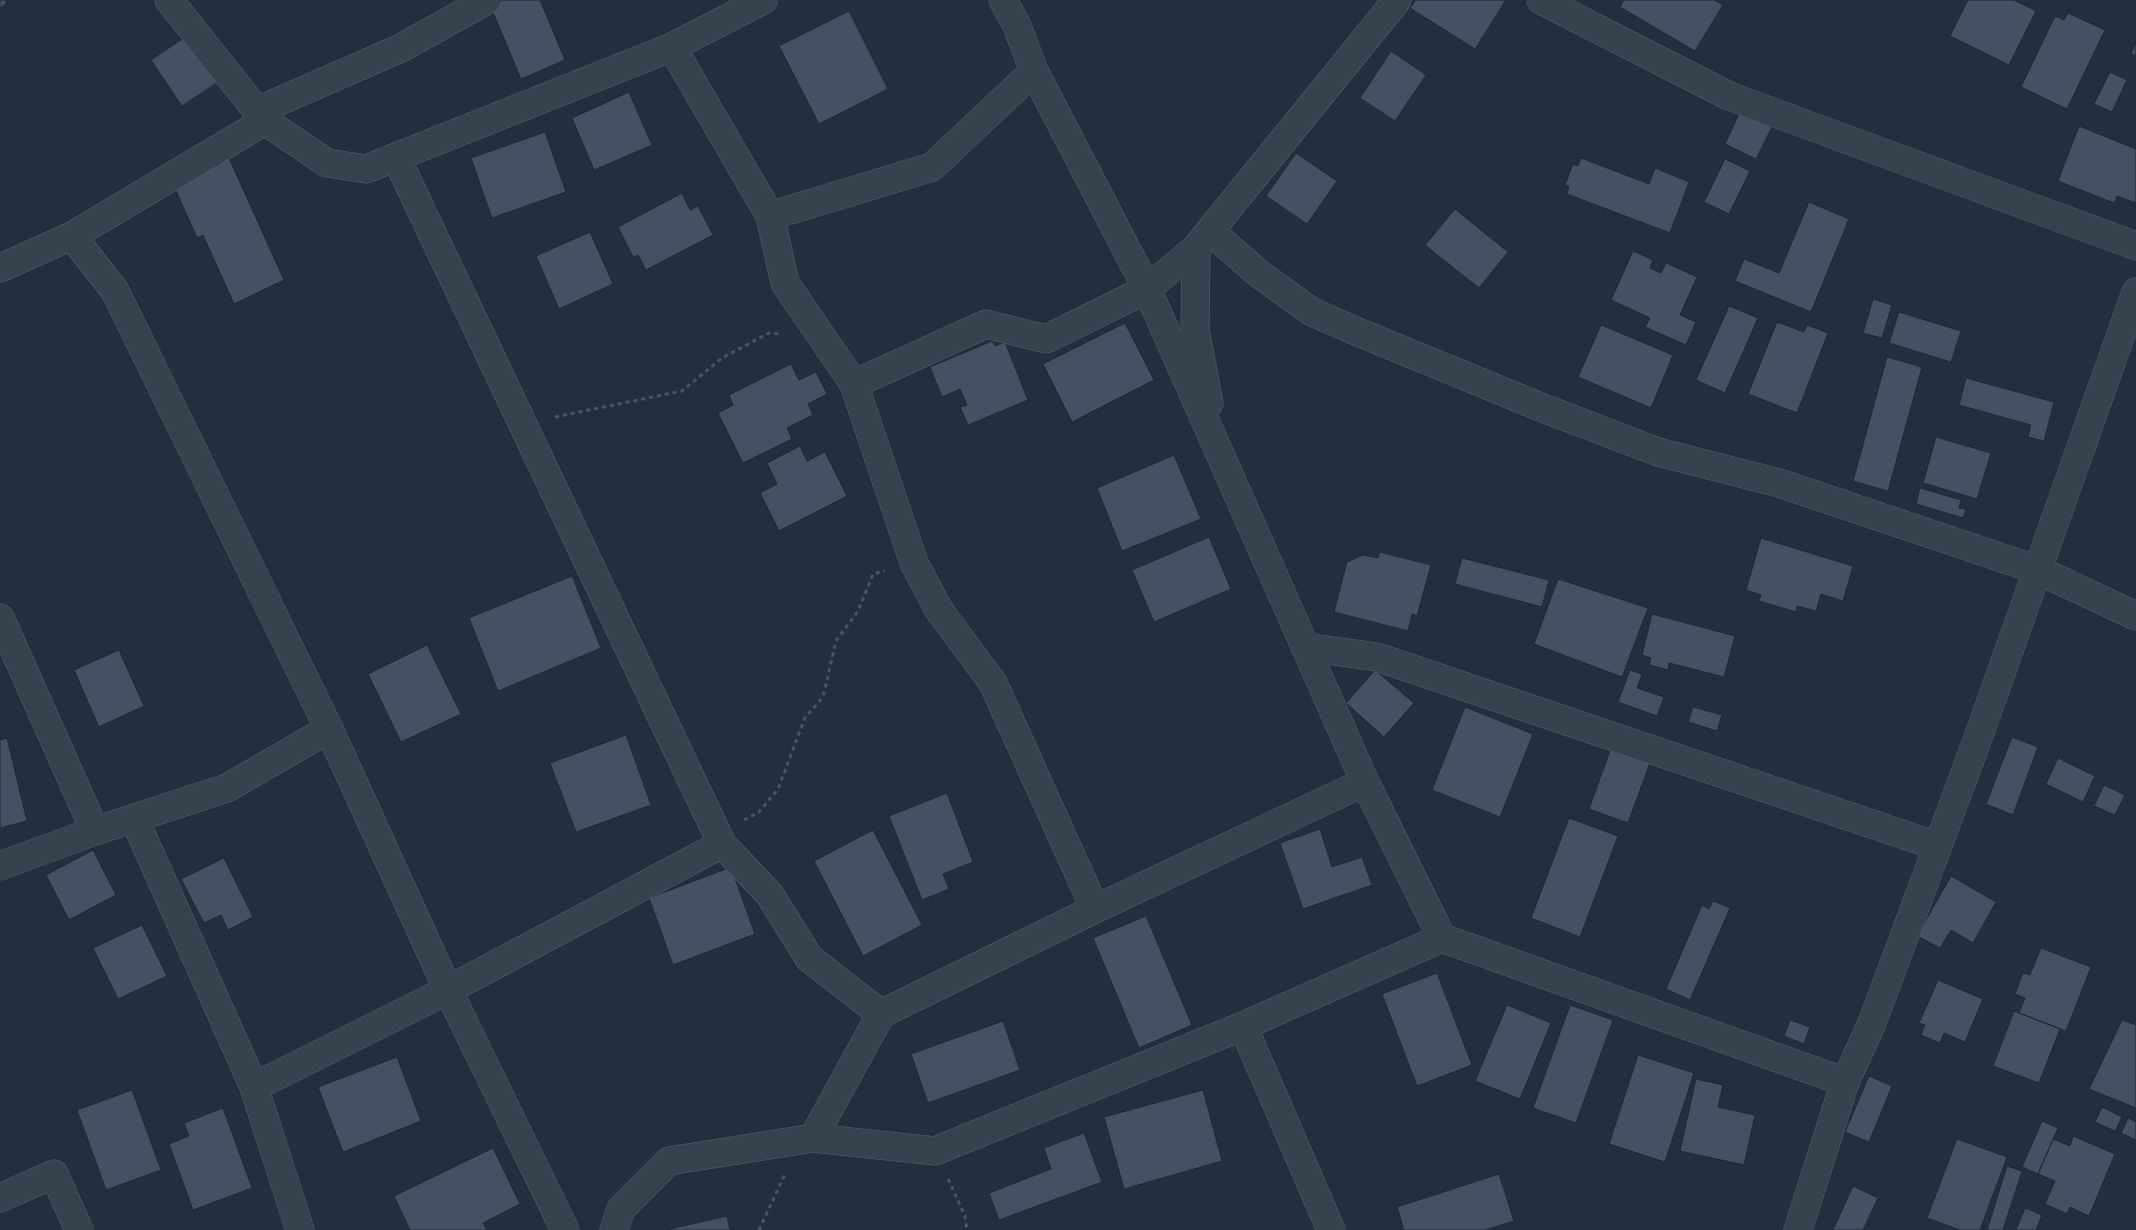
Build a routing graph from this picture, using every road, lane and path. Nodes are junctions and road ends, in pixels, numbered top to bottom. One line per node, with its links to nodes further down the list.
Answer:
1 (169, 0): 9 (street)
2 (488, 0): 9 (street)
3 (763, 0): 7 (street)
4 (1003, 0): 8 (street)
5 (1397, 0): 13 (street)
6 (1541, 0): 14 (street)
7 (672, 47): 10 (street); 11 (street)
8 (1034, 71): 11 (street); 16 (street)
9 (261, 116): 10 (street); 12 (street)
10 (396, 157): 20 (street)
11 (770, 216): 18 (street)
12 (72, 236): 15 (street); 27 (street)
13 (1203, 240): 16 (street); 21 (street); 23 (street)
14 (2136, 246)
15 (0, 268)
16 (1147, 289): 19 (street); 21 (street)
17 (2136, 292): 23 (street)
18 (821, 336): 19 (street); 20 (path)
19 (854, 384): 22 (street)
20 (523, 424): 31 (street)
21 (1220, 456): 26 (street)
22 (914, 563): 31 (path); 34 (street)
23 (2038, 570): 24 (street); 32 (street)
24 (2136, 616)
25 (0, 618): 30 (street)
26 (1305, 647): 28 (street); 32 (street)
27 (329, 729): 29 (street); 36 (street)
28 (1365, 782): 34 (street); 35 (street)
29 (134, 818): 30 (street); 40 (street)
30 (95, 831): 33 (street)
31 (720, 839): 36 (street); 37 (street)
32 (1937, 846): 39 (street)
33 (0, 866)
34 (1095, 910): 37 (street)
35 (1442, 938): 38 (street); 39 (street)
36 (448, 990): 40 (street); 46 (street)
37 (881, 1014): 41 (street)
38 (1243, 1026): 42 (street); 50 (street)
39 (1845, 1082): 51 (street)
40 (254, 1087): 45 (street)
41 (807, 1138): 42 (street); 47 (street); 48 (path)
42 (935, 1151): 49 (path)
43 (0, 1198): 44 (street)
44 (79, 1230)
45 (300, 1230)
46 (565, 1230)
47 (614, 1230)
48 (759, 1230)
49 (967, 1230)
50 (1331, 1230)
51 (1798, 1230)

